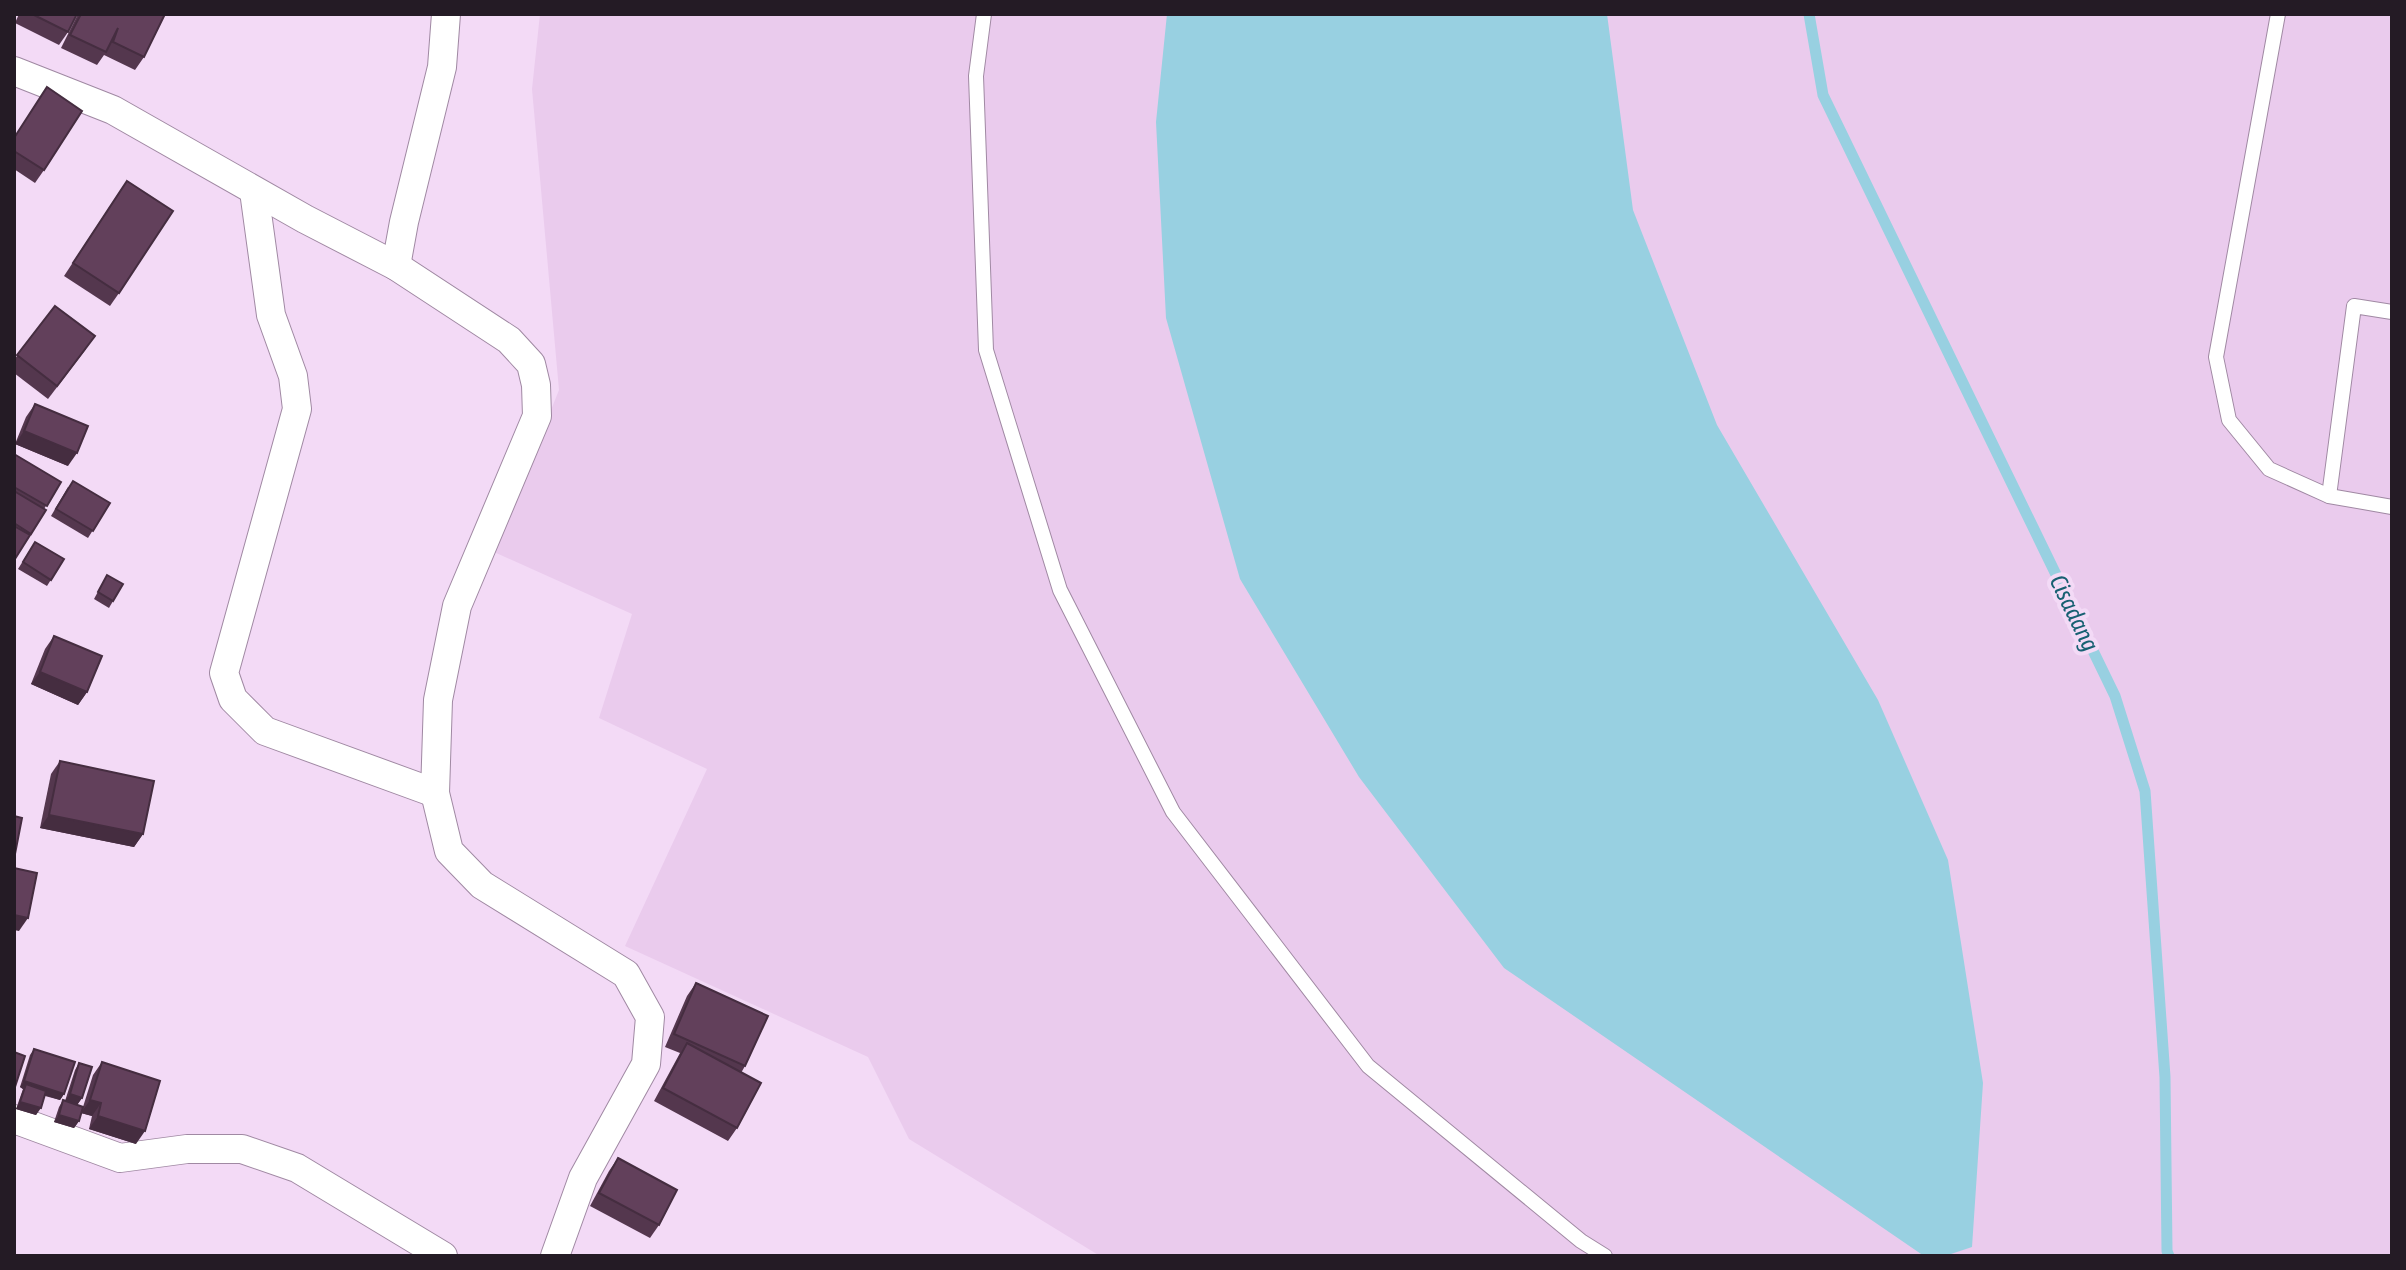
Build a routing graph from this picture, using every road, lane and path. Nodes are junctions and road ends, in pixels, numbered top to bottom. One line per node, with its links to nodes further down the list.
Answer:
1 (446, 14): 6 (street)
2 (984, 14): 14 (lane)
3 (2278, 14): 8 (lane)
4 (14, 71): 5 (street)
5 (254, 191): 6 (street); 10 (street)
6 (396, 266): 10 (street)
7 (2392, 312): 8 (lane)
8 (2329, 496): 9 (lane)
9 (2392, 507)
10 (435, 793): 13 (street)
11 (14, 1119): 12 (street)
12 (443, 1256)
13 (555, 1256)
14 (1605, 1256)

